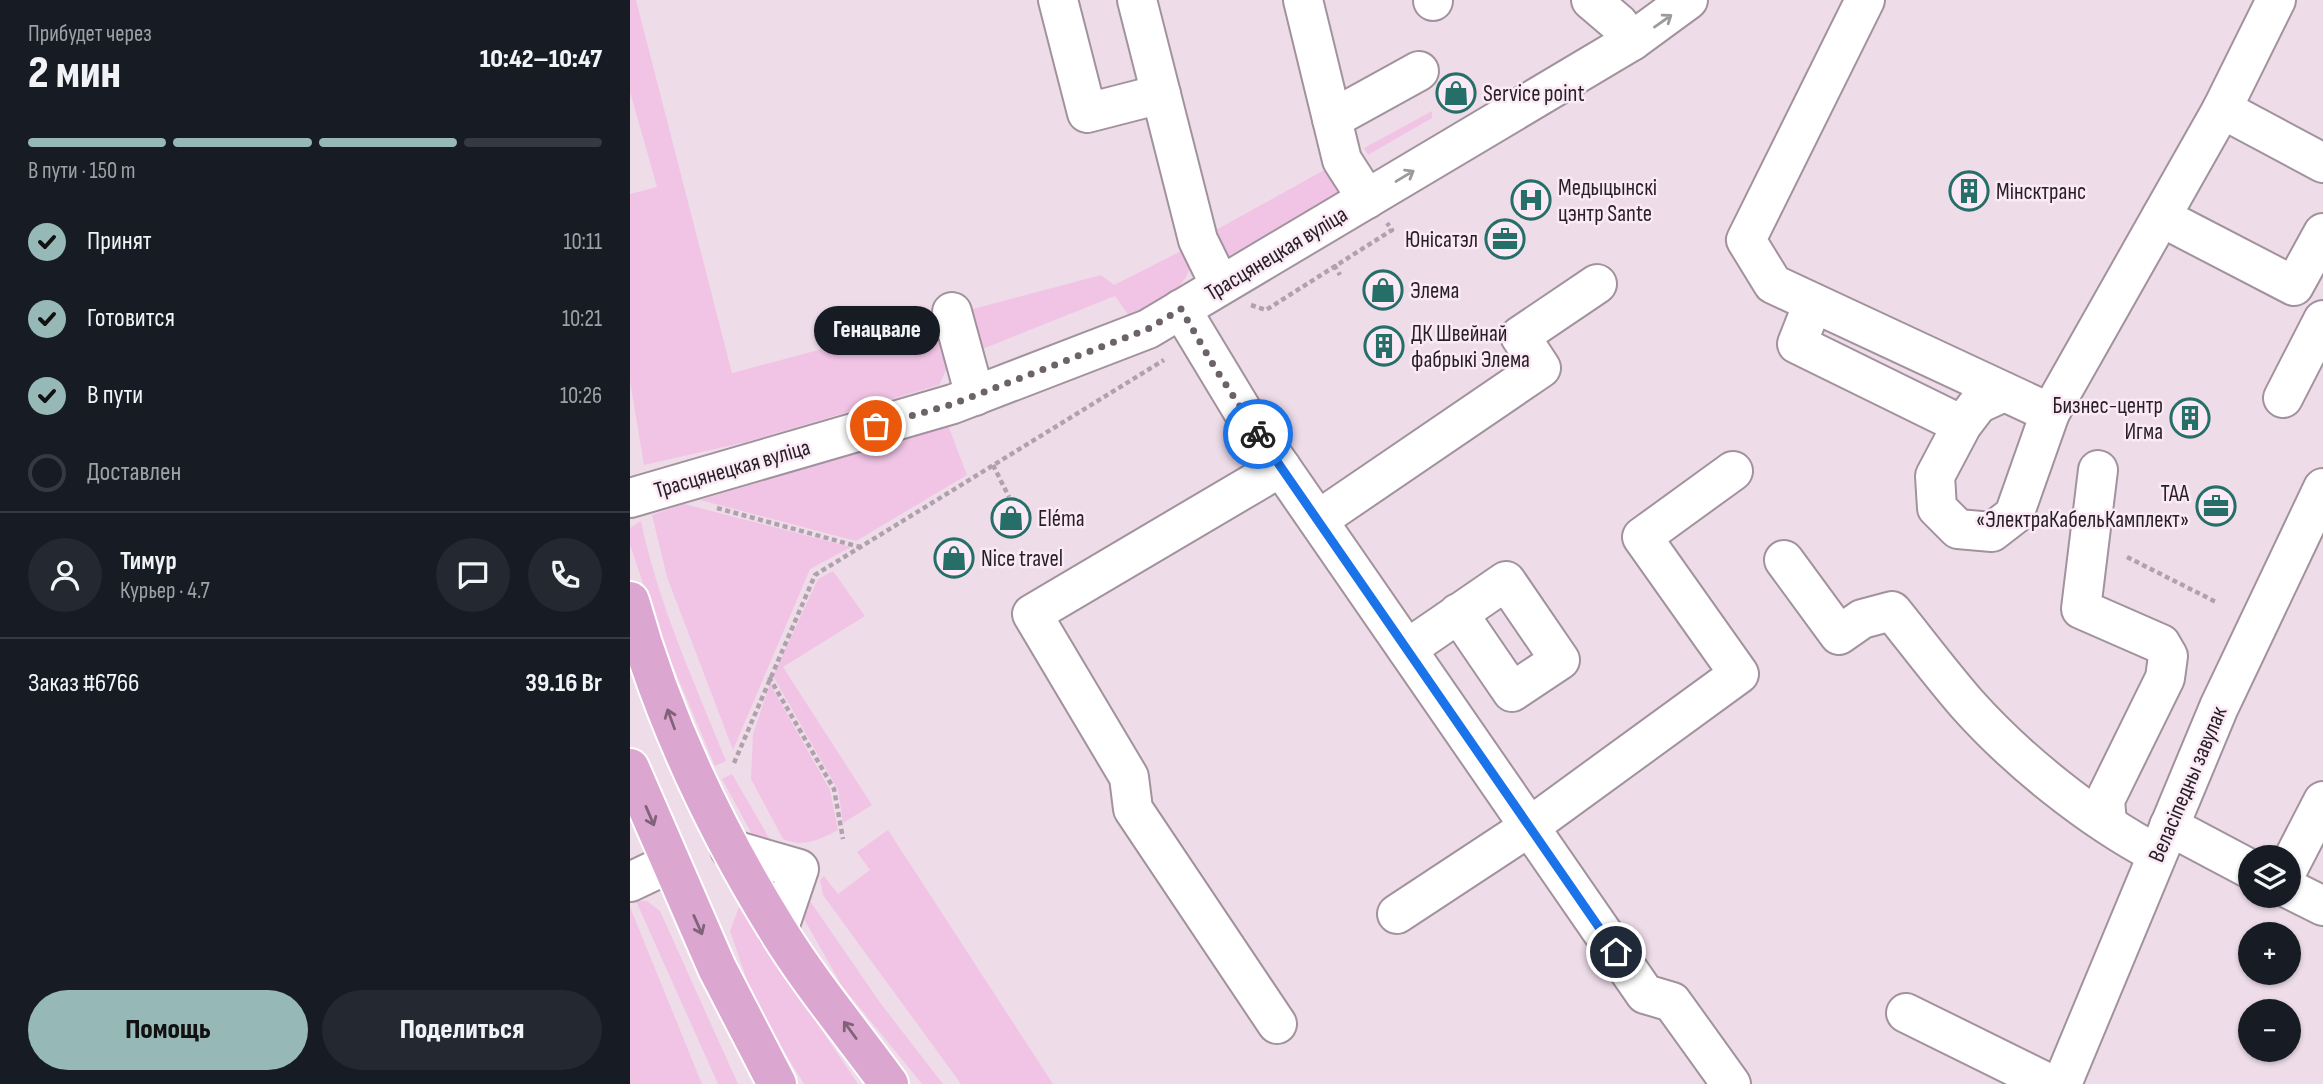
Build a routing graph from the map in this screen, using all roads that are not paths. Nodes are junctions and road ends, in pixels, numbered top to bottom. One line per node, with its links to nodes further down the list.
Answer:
1 (1058, 0): 10 (street)
2 (1137, 0): 10 (street)
3 (1303, 0): 12 (street)
4 (1591, 0): 8 (street)
5 (1688, 0): 8 (street, Трасцянецкая вуліца, one-way to 5)
6 (1865, 0): 19 (street)
7 (2276, 0): 11 (street)
8 (1632, 41): 15 (street, Трасцянецкая вуліца, one-way to 8)
9 (1419, 71): 12 (street)
10 (1161, 94): 18 (street)
11 (2222, 109): 13 (street); 14 (street)
12 (1332, 119): 15 (street)
13 (2323, 163)
14 (2161, 217): 16 (street); 26 (street)
15 (1382, 218): 18 (street, Трасцянецкая вуліца)
16 (2323, 233)
17 (1597, 284): 33 (street)
18 (1237, 301): 22 (street, Трасцянецкая вуліца)
19 (1813, 303): 23 (street); 27 (street)
20 (952, 312): 24 (street)
21 (2323, 320): 25 (street)
22 (1190, 324): 24 (street, Трасцянецкая вуліца); 28 (street)
23 (2004, 392): 26 (street); 27 (street)
24 (975, 396): 32 (street, Трасцянецкая вуліца)
25 (2283, 398)
26 (2050, 413): 27 (street)
27 (1962, 425)
28 (1281, 467): 33 (street); 52 (street)
29 (2098, 470): 40 (street)
30 (1733, 471): 41 (street)
31 (2323, 488): 42 (street, Веласіпедны завулак)
32 (630, 498)
33 (1318, 520): 37 (street)
34 (1784, 559): 40 (street)
35 (630, 601): 43 (main road, one-way to 35)
36 (1458, 613): 37 (street)
37 (1407, 649): 41 (street)
38 (630, 768): 45 (main road, one-way to 45)
39 (2323, 801): 44 (street)
40 (2107, 822): 42 (street)
41 (1529, 827): 50 (street); 55 (street)
42 (2163, 840): 46 (street); 57 (street, Веласіпедны завулак)
43 (728, 843): 45 (main road); 54 (main road, one-way to 43)
44 (2300, 845)
45 (670, 863): 47 (street); 53 (main road, one-way to 53)
46 (2238, 865)
47 (630, 882)
48 (2301, 894): 49 (street)
49 (2323, 906)
50 (1398, 914)
51 (1906, 1013): 56 (street)
52 (1277, 1024)
53 (778, 1084)
54 (889, 1084)
55 (1731, 1084)
56 (2050, 1084)
57 (2062, 1084)

